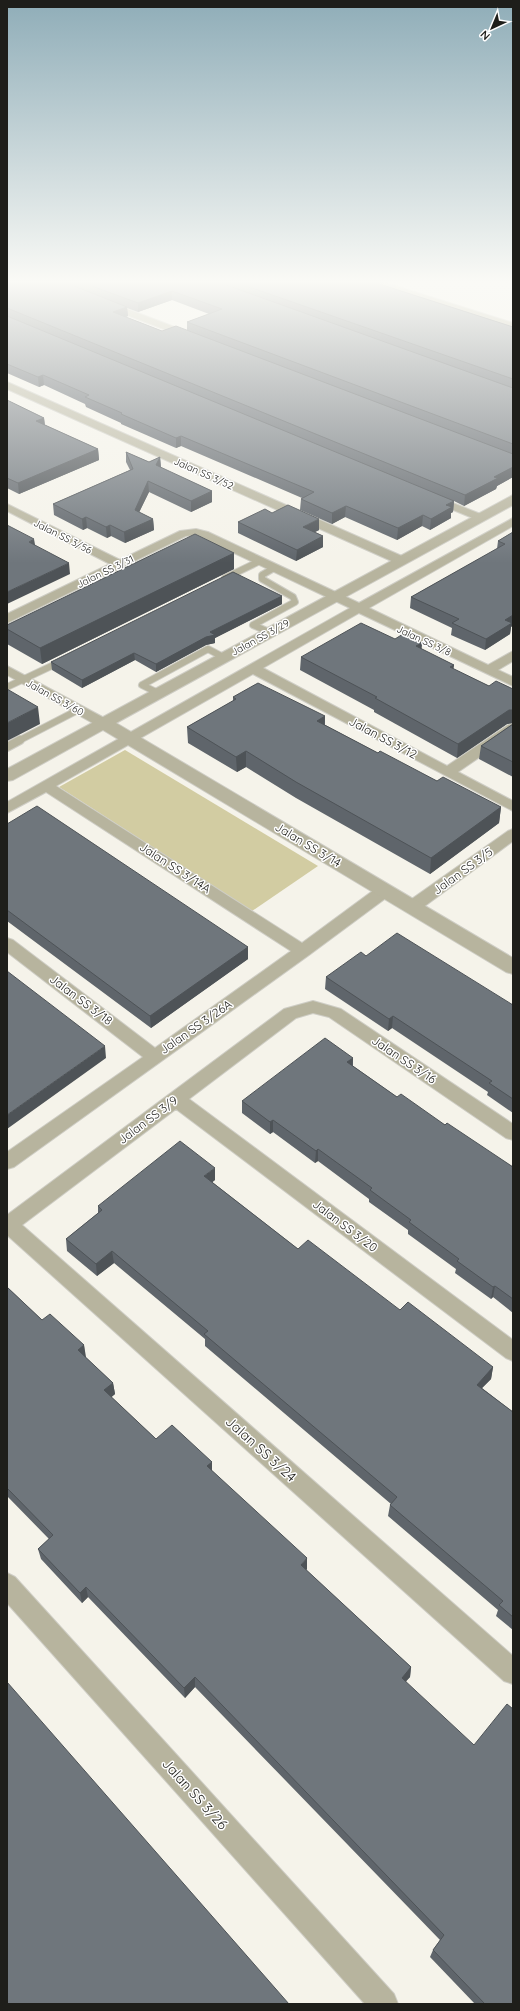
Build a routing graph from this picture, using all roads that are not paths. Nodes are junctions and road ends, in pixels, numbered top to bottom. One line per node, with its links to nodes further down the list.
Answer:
1 (7, 385): 8 (street, Jalan SS 3/52)
2 (420, 492): 5 (street)
3 (513, 499): 5 (street, Jalan SS 3/29)
4 (7, 507): 10 (street, Jalan SS 3/56)
5 (479, 517): 8 (street, Jalan SS 3/29)
6 (513, 521): 14 (street)
7 (204, 534): 9 (street, Jalan SS 3/31); 10 (street, Jalan SS 3/31); 16 (street, Jalan SS 3/31)
8 (400, 560): 13 (street, Jalan SS 3/29)
9 (260, 561): 11 (street, Jalan SS 3/31); 12 (lane)
10 (119, 564): 15 (street, Jalan SS 3/31)
11 (274, 568): 13 (street, Jalan SS 3/31); 17 (lane)
12 (218, 582)
13 (334, 596): 14 (street, Jalan SS 3/8); 17 (street, Jalan SS 3/29)
14 (358, 608): 20 (street); 22 (street, Jalan SS 3/8)
15 (7, 619)
16 (7, 631)
17 (269, 632): 27 (street, Jalan SS 3/29)
18 (513, 655): 22 (street)
19 (69, 657): 23 (lane)
20 (252, 668): 29 (street); 31 (street, Jalan SS 3/12)
21 (7, 670): 23 (street, Jalan SS 3/60)
22 (489, 670): 24 (street, Jalan SS 3/8)
23 (24, 680): 25 (lane); 26 (street, Jalan SS 3/60)
24 (513, 682)
25 (7, 687)
26 (78, 710): 27 (street, Jalan SS 3/60); 30 (lane)
27 (102, 723): 29 (street, Jalan SS 3/14); 32 (street, Jalan SS 3/29)
28 (513, 728): 31 (street)
29 (128, 739): 33 (street); 37 (street, Jalan SS 3/14)
30 (7, 747)
31 (448, 772): 34 (street, Jalan SS 3/12)
32 (7, 776)
33 (46, 786): 35 (street); 40 (street, Jalan SS 3/14A)
34 (513, 806)
35 (7, 808)
36 (513, 834): 38 (street, Jalan SS 3/5)
37 (384, 891): 38 (street, Jalan SS 3/14); 40 (street, Jalan SS 3/26A)
38 (412, 907): 41 (street, Jalan SS 3/14)
39 (7, 944): 43 (street, Jalan SS 3/18)
40 (303, 951): 43 (street, Jalan SS 3/26A)
41 (510, 961)
42 (290, 1013): 44 (street, Jalan SS 3/9); 45 (street, Jalan SS 3/16)
43 (154, 1056): 46 (street, Jalan SS 3/26A)
44 (176, 1099): 47 (street, Jalan SS 3/9); 48 (street, Jalan SS 3/20)
45 (513, 1133)
46 (7, 1162)
47 (8, 1226): 50 (street, Jalan SS 3/24)
48 (513, 1352)
49 (7, 1585): 51 (street, Jalan SS 3/26)
50 (513, 1672)
51 (384, 2004)

